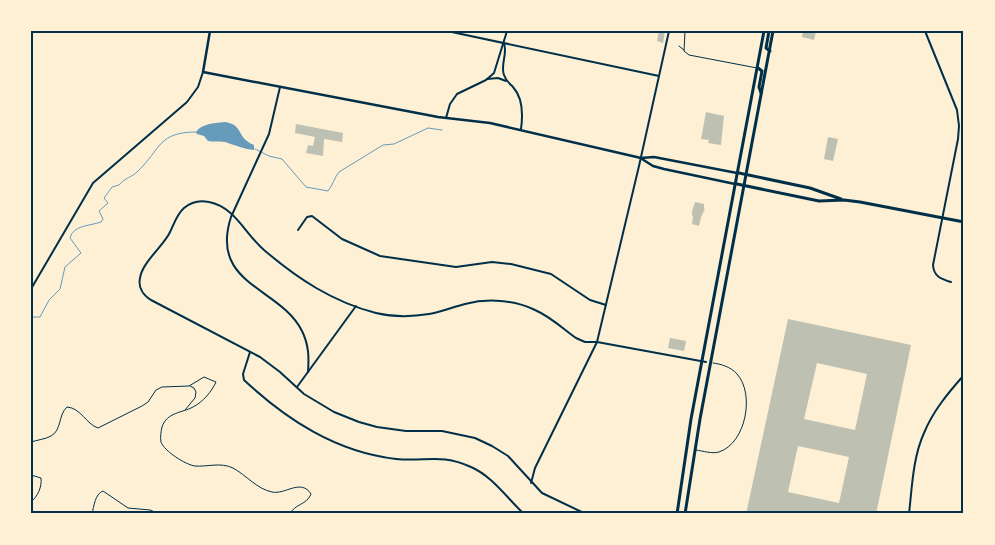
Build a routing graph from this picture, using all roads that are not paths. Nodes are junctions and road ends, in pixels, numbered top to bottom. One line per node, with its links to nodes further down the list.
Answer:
1 (210, 31): 15 (street)
2 (447, 31): 10 (street)
3 (507, 31): 10 (street)
4 (669, 31): 16 (street)
5 (685, 31): 12 (lane)
6 (764, 31): 14 (main road)
7 (768, 31): 13 (main road)
8 (773, 31): 13 (main road)
9 (926, 31): 30 (street)
10 (504, 44): 16 (street); 17 (street); 18 (street)
11 (678, 46): 12 (lane)
12 (684, 50): 14 (lane)
13 (770, 51): 20 (main road)
14 (758, 68): 20 (main road); 24 (main road)
15 (203, 72): 19 (street); 34 (street)
16 (659, 76): 23 (street)
17 (486, 80): 18 (street); 21 (street)
18 (506, 81): 22 (street)
19 (280, 86): 21 (street); 29 (street)
20 (762, 94): 25 (main road)
21 (446, 118): 22 (street)
22 (521, 129): 23 (street)
23 (641, 158): 24 (street); 26 (street); 35 (street)
24 (738, 173): 25 (main road); 26 (main road)
25 (747, 175): 27 (main road); 28 (main road)
26 (736, 184): 27 (main road); 39 (main road)
27 (745, 185): 28 (main road); 39 (main road)
28 (844, 200): 30 (main road)
29 (232, 214): 36 (street); 38 (street); 40 (street)
30 (943, 218): 31 (main road); 33 (street)
31 (964, 222)
32 (298, 230): 35 (street)
33 (951, 282)
34 (31, 289)
35 (606, 305): 37 (street)
36 (356, 306): 37 (street); 40 (street)
37 (597, 342): 39 (street); 44 (street)
38 (250, 352): 42 (street); 45 (street)
39 (706, 362): 43 (main road); 43 (lane); 47 (main road)
40 (308, 372): 42 (street)
41 (964, 375): 49 (street)
42 (297, 388): 44 (street)
43 (695, 450): 48 (main road)
44 (531, 483): 46 (street)
45 (524, 514)
46 (586, 514)
47 (677, 514)
48 (685, 514)
49 (909, 514)

